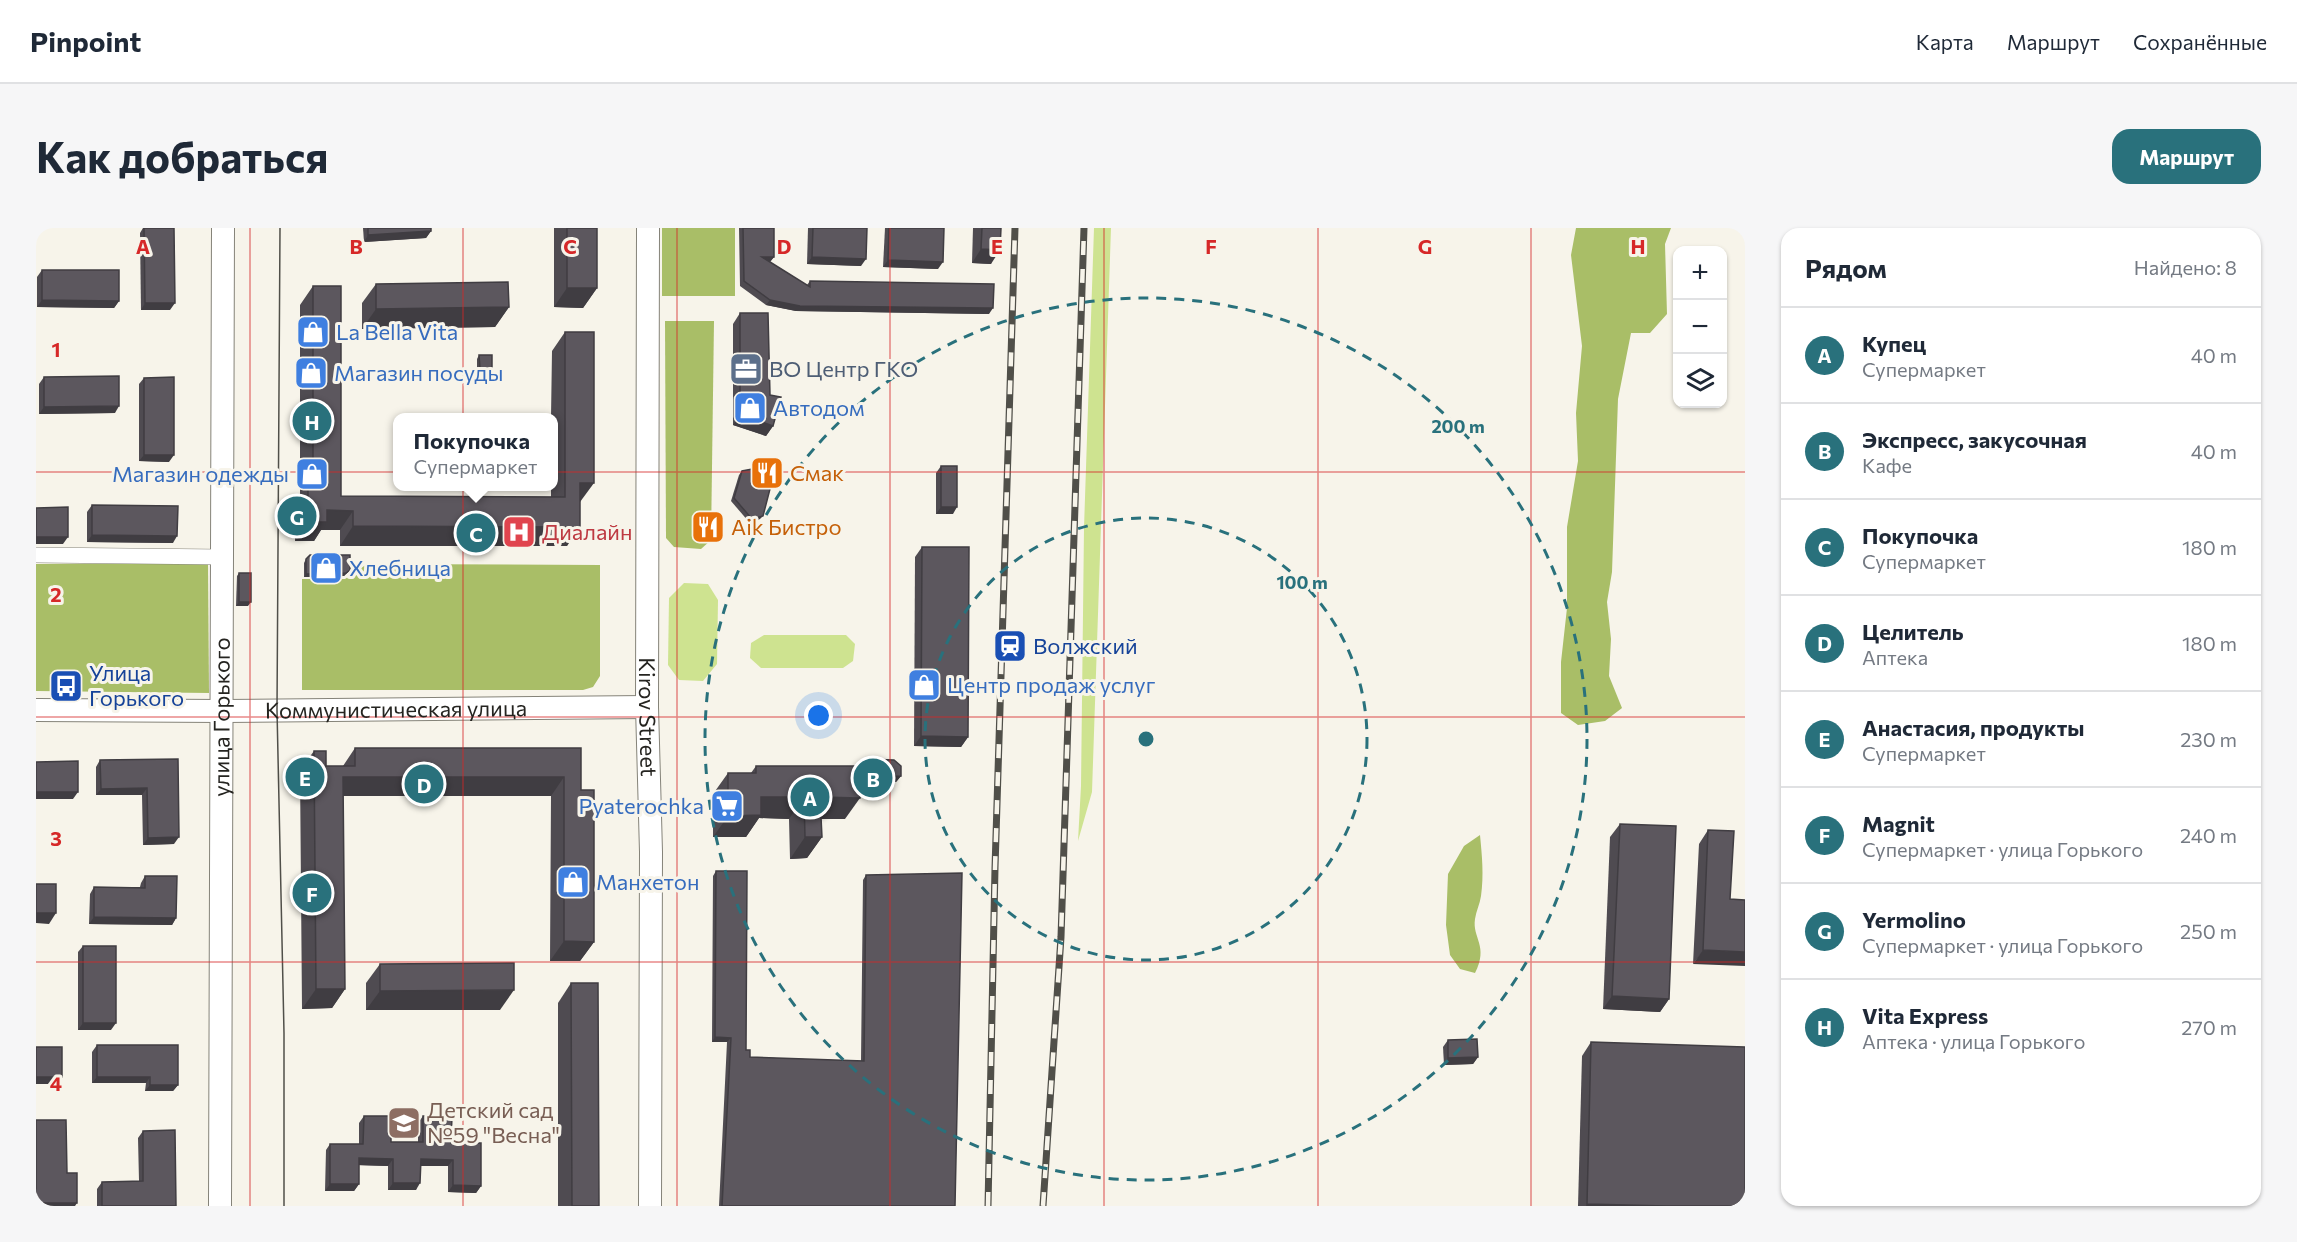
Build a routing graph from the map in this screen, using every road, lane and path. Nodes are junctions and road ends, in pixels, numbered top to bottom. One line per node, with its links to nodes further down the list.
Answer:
1 (223, 228): 4 (street, улица Горького)
2 (648, 228): 5 (street, Kirov Street)
3 (36, 555): 4 (street)
4 (223, 557): 7 (street, улица Горького)
5 (647, 707): 7 (street, Коммунистическая улица); 9 (street, Kirov Street)
6 (36, 710): 7 (street, Коммунистическая улица)
7 (223, 711): 8 (street, улица Горького)
8 (220, 1206)
9 (650, 1206)

